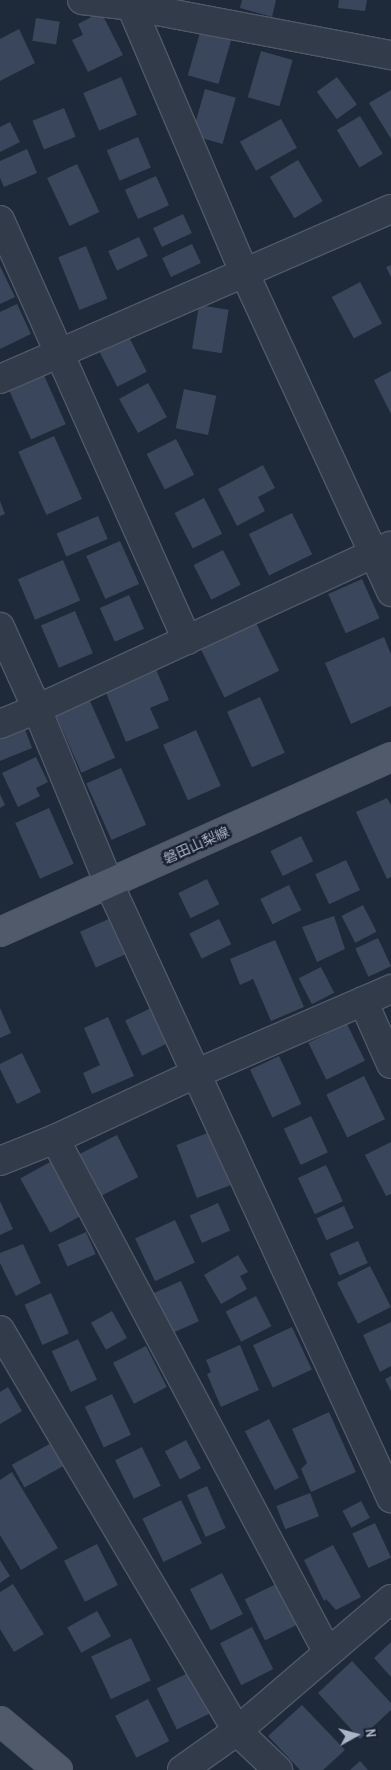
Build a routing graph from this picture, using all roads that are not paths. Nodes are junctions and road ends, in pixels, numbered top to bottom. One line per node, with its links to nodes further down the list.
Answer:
1 (82, 0): 2 (street)
2 (131, 6): 3 (street); 7 (street)
3 (200, 10): 4 (street)
4 (391, 55)
5 (391, 209): 7 (street)
6 (0, 220): 8 (street)
7 (245, 274): 8 (street); 10 (street)
8 (59, 354): 9 (street); 13 (street)
9 (0, 379)
10 (383, 550): 11 (street); 13 (street)
11 (391, 592)
12 (0, 627): 14 (street)
13 (187, 640): 14 (street)
14 (37, 709): 15 (street); 17 (street)
15 (0, 724)
16 (391, 757): 17 (main road, 磐田山梨線)
17 (108, 884): 18 (main road, 磐田山梨線); 22 (street)
18 (0, 932)
19 (391, 989): 20 (street)
20 (363, 1001): 21 (street); 22 (street)
21 (391, 1064)
22 (195, 1074): 23 (street); 26 (street)
23 (55, 1139): 24 (street); 28 (street)
24 (0, 1161)
25 (0, 1330): 30 (street)
26 (391, 1498)
27 (391, 1599): 28 (street)
28 (328, 1653): 30 (street)
29 (0, 1720): 31 (main road)
30 (237, 1731): 32 (street); 33 (street)
31 (58, 1770)
32 (182, 1770)
33 (278, 1770)

